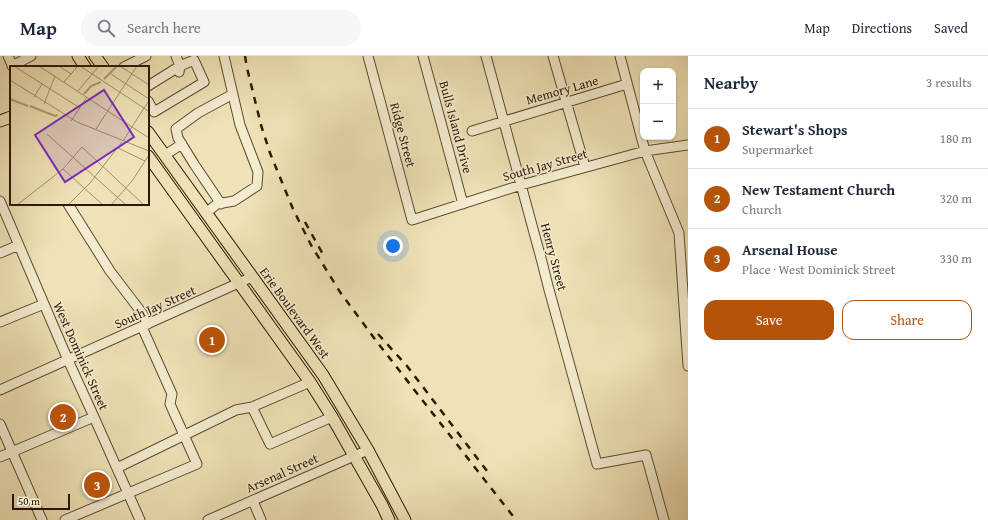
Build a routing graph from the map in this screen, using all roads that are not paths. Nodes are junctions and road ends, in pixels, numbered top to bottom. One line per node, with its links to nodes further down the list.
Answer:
1 (8, 56): 13 (street)
2 (32, 56): 14 (street)
3 (78, 56): 15 (main road)
4 (95, 56): 16 (main road)
5 (146, 56): 17 (street)
6 (176, 56): 18 (street)
7 (224, 56): 21 (street)
8 (368, 56): 41 (street, Ridge Street)
9 (423, 56): 38 (street, Bulls Island Drive)
10 (486, 56): 25 (street, Henry Street)
11 (553, 56): 22 (street)
12 (620, 56): 20 (street)
13 (12, 66)
14 (14, 66)
15 (84, 66)
16 (102, 66)
17 (126, 66)
18 (180, 66): 19 (street); 23 (street)
19 (152, 84)
20 (627, 84): 22 (street, Memory Lane); 31 (street)
21 (233, 94): 29 (street); 37 (street)
22 (566, 102): 25 (street, Memory Lane); 34 (street)
23 (151, 114)
24 (10, 117): 26 (main road)
25 (504, 121): 27 (street, Memory Lane); 35 (street, Henry Street)
26 (0, 122)
27 (472, 131)
28 (149, 133): 32 (main road, Erie Boulevard West)
29 (182, 144): 32 (street); 37 (street)
30 (688, 146): 31 (street, South Jay Street)
31 (646, 151): 34 (street, South Jay Street); 50 (street)
32 (165, 155): 40 (main road, Erie Boulevard West)
33 (149, 157): 45 (main road)
34 (584, 167): 35 (street, South Jay Street)
35 (521, 185): 38 (street, South Jay Street); 72 (street, Henry Street)
36 (0, 201): 42 (street, West Dominick Street)
37 (221, 204): 40 (street)
38 (463, 204): 41 (street, South Jay Street)
39 (69, 205): 48 (street)
40 (206, 213): 44 (main road, Erie Boulevard West)
41 (412, 220)
42 (19, 245): 43 (street); 46 (street, West Dominick Street)
43 (0, 254)
44 (252, 277): 45 (street, South Jay Street); 58 (main road, Erie Boulevard West)
45 (239, 284): 48 (street, South Jay Street); 51 (main road)
46 (44, 304): 47 (street); 49 (street, West Dominick Street)
47 (0, 322)
48 (145, 326): 49 (street, South Jay Street); 57 (street)
49 (68, 360): 52 (street, South Jay Street); 54 (street, West Dominick Street)
50 (688, 366)
51 (310, 382): 53 (street); 55 (main road)
52 (0, 390)
53 (252, 407): 55 (street); 57 (street)
54 (94, 417): 59 (street); 62 (street, West Dominick Street)
55 (332, 417): 60 (main road)
56 (0, 424): 59 (street)
57 (184, 435): 62 (street); 63 (street)
58 (368, 450): 60 (street, Arsenal Street); 71 (main road, Erie Boulevard West)
59 (12, 452): 61 (street); 65 (street)
60 (354, 456): 64 (street, Arsenal Street); 70 (main road)
61 (0, 457)
62 (117, 468): 63 (street, West Dominick Street)
63 (128, 494): 66 (street); 67 (street, West Dominick Street)
64 (253, 501): 68 (street, Arsenal Street); 69 (street)
65 (42, 520)
66 (65, 520)
67 (140, 520)
68 (208, 520)
69 (262, 520)
70 (389, 520)
71 (405, 520)
72 (664, 520)

